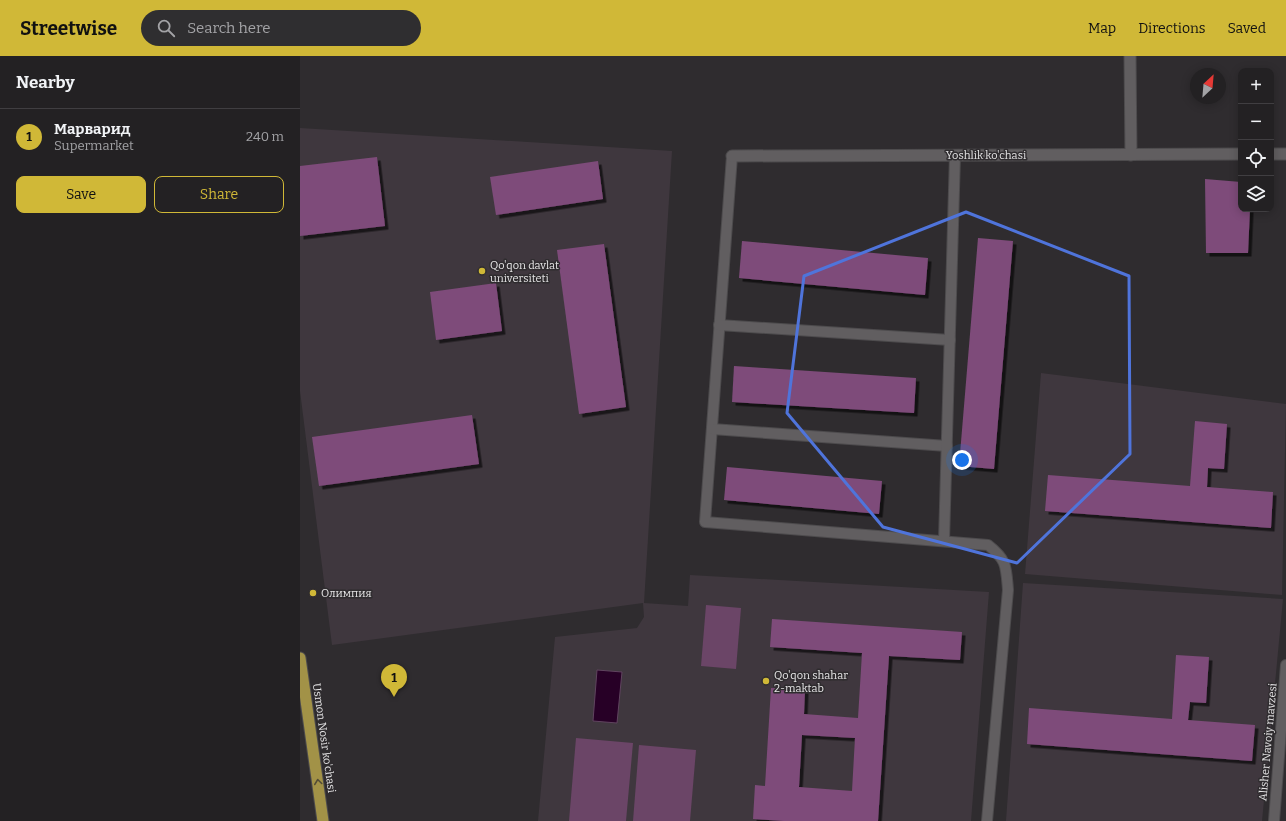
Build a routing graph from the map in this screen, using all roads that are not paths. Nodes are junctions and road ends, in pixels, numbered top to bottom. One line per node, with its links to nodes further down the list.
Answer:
1 (1130, 56): 6 (street)
2 (1238, 154): 6 (street, Yoshlik ko'chasi)
3 (1274, 154): 4 (street)
4 (1286, 154)
5 (955, 155): 6 (street, Yoshlik ko'chasi); 7 (street, Yoshlik ko'chasi); 9 (lane)
6 (1131, 155)
7 (732, 156): 8 (lane)
8 (719, 325): 9 (lane); 10 (lane)
9 (950, 340): 11 (lane)
10 (712, 429): 11 (lane); 12 (lane)
11 (947, 446): 12 (lane)
12 (944, 541): 17 (lane)
13 (300, 658): 16 (highway, Usmon Nosir ko'chasi, one-way to 13)
14 (1286, 665): 15 (lane, Alisher Navoiy mavzesi)
15 (1284, 708): 18 (lane, Alisher Navoiy mavzesi)
16 (323, 821)
17 (987, 821)
18 (1274, 821)

